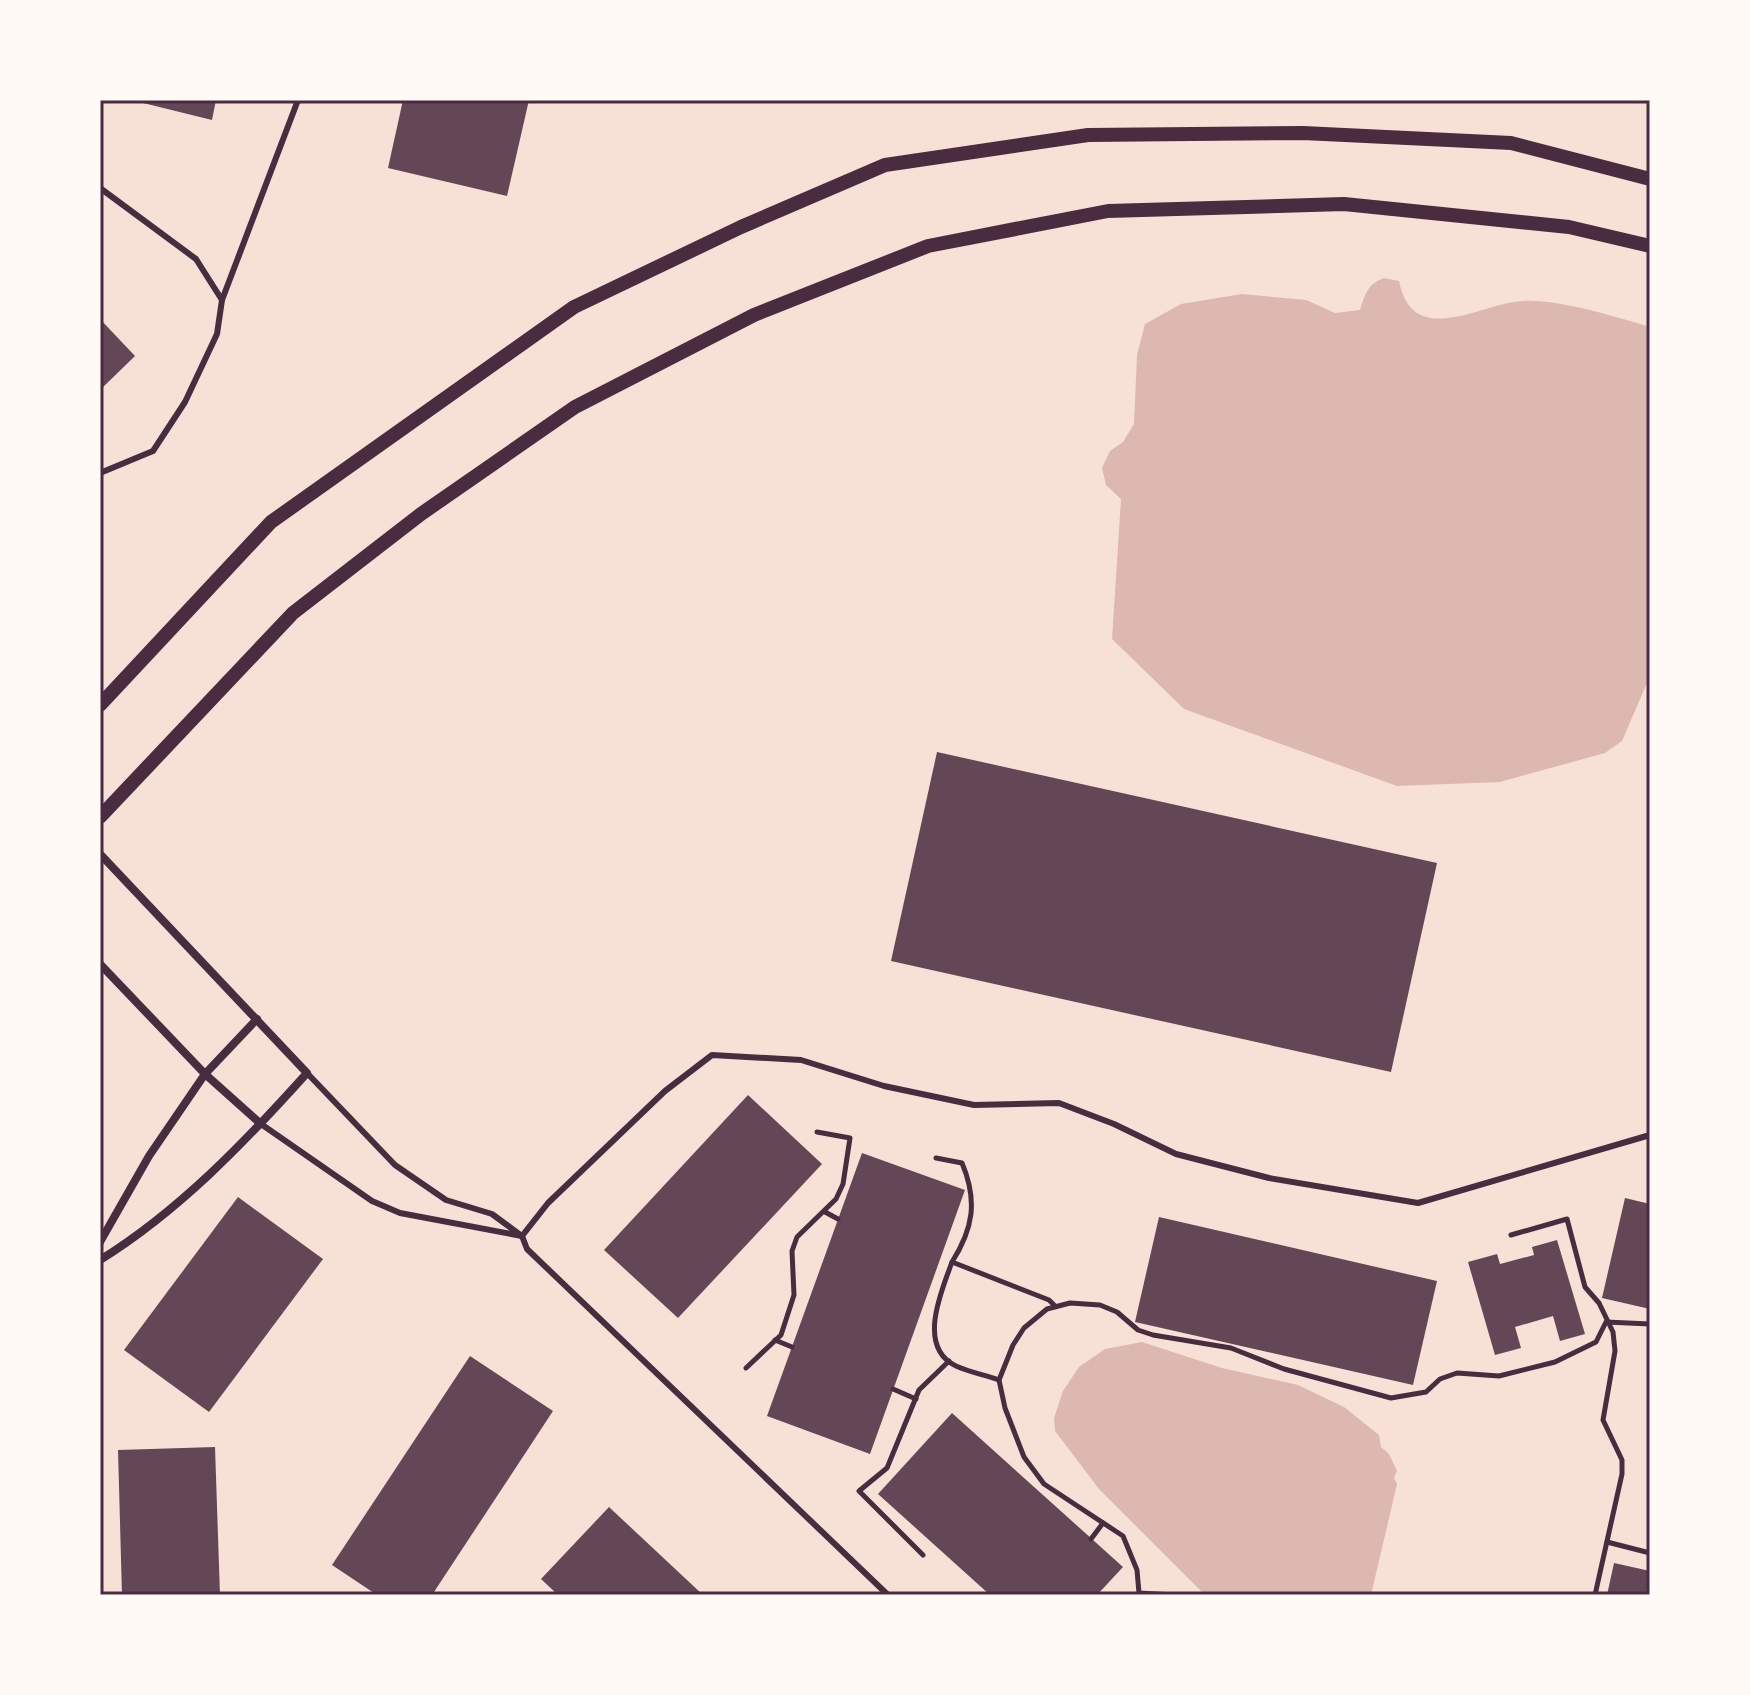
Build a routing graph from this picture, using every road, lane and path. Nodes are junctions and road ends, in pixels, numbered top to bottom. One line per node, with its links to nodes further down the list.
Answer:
1 (298, 100): 5 (lane)
2 (1650, 179): 7 (street)
3 (100, 188): 5 (lane)
4 (1650, 246): 8 (street)
5 (222, 300): 6 (lane)
6 (100, 473)
7 (100, 705)
8 (100, 817)
9 (100, 854): 11 (street)
10 (100, 964): 13 (street)
11 (257, 1019): 12 (street); 13 (street)
12 (307, 1073): 14 (street); 21 (lane)
13 (205, 1074): 14 (street); 22 (street)
14 (261, 1124): 21 (lane); 23 (street)
15 (817, 1132): 18 (path)
16 (1650, 1135): 21 (lane)
17 (936, 1158): 24 (path)
18 (825, 1212): 19 (path); 28 (path)
19 (838, 1219)
20 (1511, 1235): 26 (path)
21 (522, 1236): 41 (lane)
22 (100, 1242)
23 (100, 1260)
24 (952, 1262): 25 (path); 30 (path)
25 (1056, 1307): 26 (path); 32 (path)
26 (1606, 1322): 27 (path); 37 (path)
27 (1650, 1324)
28 (775, 1340): 29 (path); 31 (path)
29 (792, 1347)
30 (949, 1361): 32 (path); 34 (path)
31 (746, 1368)
32 (999, 1380): 35 (path)
33 (893, 1389): 34 (path)
34 (916, 1399): 39 (path)
35 (1103, 1523): 36 (path); 40 (path)
36 (1091, 1539)
37 (1607, 1542): 38 (path); 43 (path)
38 (1650, 1553)
39 (923, 1555)
40 (1138, 1594): 42 (path)
41 (888, 1595)
42 (1174, 1595)
43 (1595, 1595)

